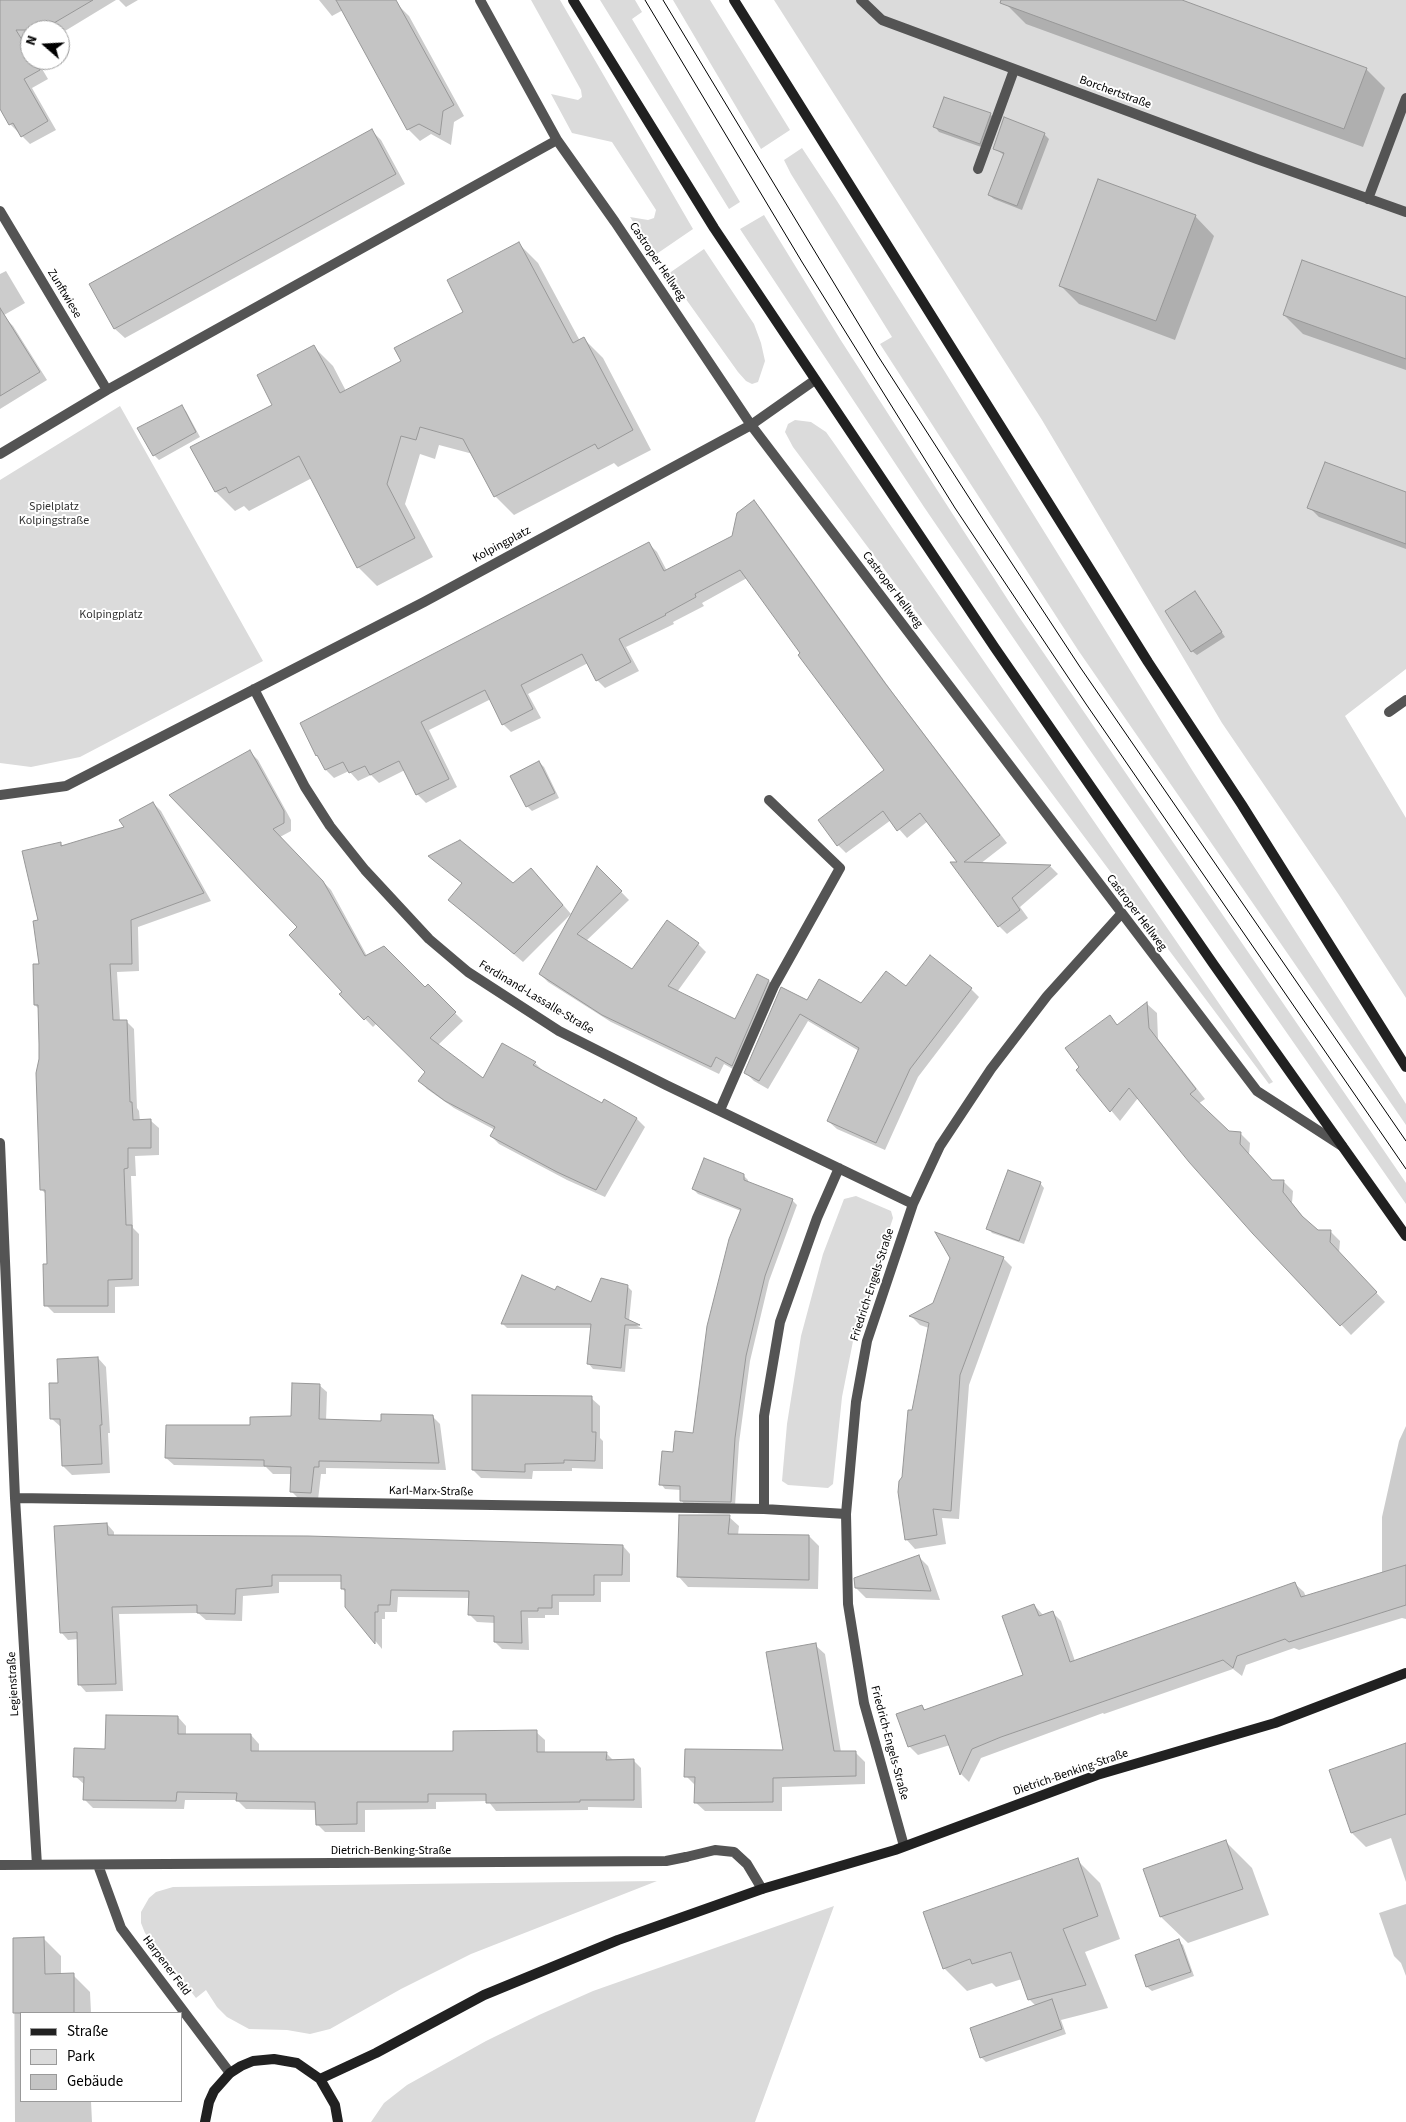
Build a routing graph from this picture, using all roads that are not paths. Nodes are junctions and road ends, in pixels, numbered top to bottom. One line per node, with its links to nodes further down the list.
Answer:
1 (480, 0): 7 (street, Castroper Hellweg)
2 (573, 0): 12 (main road, Castroper Hellweg)
3 (734, 0): 22 (main road)
4 (861, 0): 5 (street, Borchertstraße)
5 (1014, 70): 8 (street); 9 (street, Borchertstraße)
6 (1406, 98): 9 (street)
7 (557, 140): 13 (street); 14 (street, Castroper Hellweg)
8 (978, 169)
9 (1368, 199): 11 (street, Borchertstraße)
10 (0, 211): 13 (street, Zunftwiese)
11 (1406, 212)
12 (815, 380): 14 (street, Kolpingplatz); 25 (main road, Castroper Hellweg)
13 (107, 390): 15 (street)
14 (751, 425): 16 (street, Kolpingplatz); 21 (street, Castroper Hellweg)
15 (0, 454)
16 (254, 688): 19 (street, Kolpingplatz); 23 (street, Ferdinand-Lassalle-Straße)
17 (1406, 700): 18 (street)
18 (1389, 712)
19 (0, 795)
20 (770, 800): 23 (street)
21 (1121, 914): 25 (street, Castroper Hellweg); 27 (street, Friedrich-Engels-Straße)
22 (1406, 1067)
23 (720, 1110): 26 (street, Ferdinand-Lassalle-Straße)
24 (0, 1143): 30 (street, Legienstraße)
25 (1343, 1147): 28 (main road, Castroper Hellweg)
26 (839, 1168): 27 (street, Ferdinand-Lassalle-Straße); 32 (street)
27 (913, 1204): 33 (street, Friedrich-Engels-Straße)
28 (1406, 1236)
29 (0, 1398): 30 (street)
30 (12, 1398): 31 (street, Legienstraße)
31 (15, 1498): 32 (street, Karl-Marx-Straße); 39 (street, Legienstraße)
32 (764, 1509): 33 (street, Karl-Marx-Straße)
33 (846, 1514): 37 (street, Friedrich-Engels-Straße)
34 (1406, 1664): 36 (main road, Dietrich-Benking-Straße)
35 (1406, 1673): 36 (main road, Dietrich-Benking-Straße)
36 (1386, 1679): 37 (main road, Dietrich-Benking-Straße)
37 (904, 1846): 41 (main road, Dietrich-Benking-Straße)
38 (0, 1865): 39 (street, Dietrich-Benking-Straße)
39 (37, 1865): 40 (street, Dietrich-Benking-Straße)
40 (98, 1865): 41 (street, Dietrich-Benking-Straße); 42 (street, Harpener Feld)
41 (762, 1889): 43 (main road, Dietrich-Benking-Straße)
42 (230, 2073): 43 (main road); 44 (main road)
43 (320, 2079): 45 (main road)
44 (205, 2122)
45 (338, 2122)

